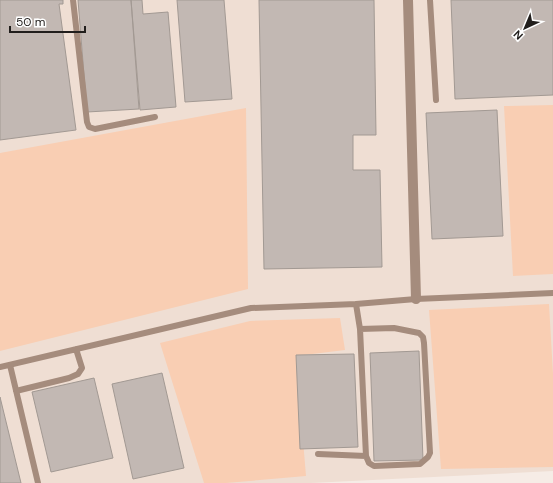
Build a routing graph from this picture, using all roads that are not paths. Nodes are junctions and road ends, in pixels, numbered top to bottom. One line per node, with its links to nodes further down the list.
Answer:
1 (73, 0): 5 (lane)
2 (408, 0): 7 (street)
3 (430, 0): 4 (lane)
4 (436, 100)
5 (155, 117)
6 (553, 293): 7 (lane)
7 (416, 299): 8 (lane)
8 (356, 304): 9 (lane); 10 (lane)
9 (360, 329): 15 (lane); 15 (lane)
10 (76, 350): 11 (lane); 13 (lane)
11 (10, 365): 12 (lane); 13 (lane)
12 (0, 367)
13 (16, 391): 16 (lane)
14 (318, 454): 15 (lane)
15 (366, 456)
16 (38, 483)

